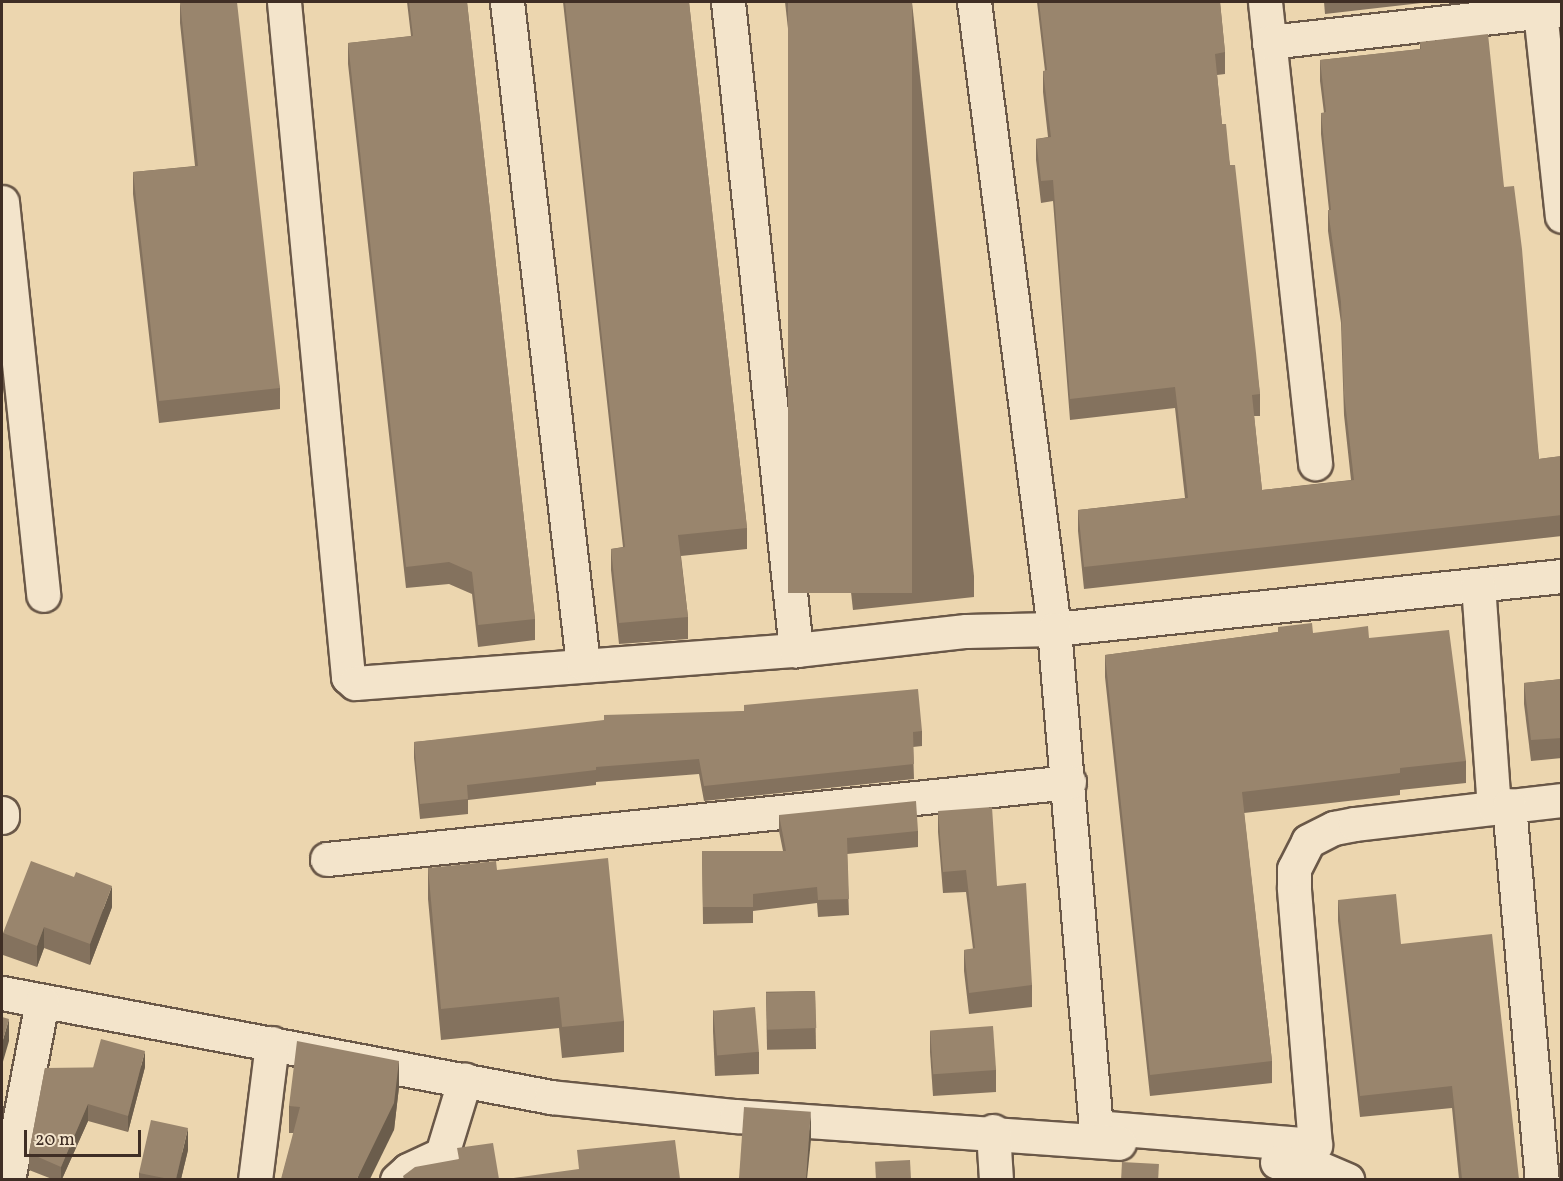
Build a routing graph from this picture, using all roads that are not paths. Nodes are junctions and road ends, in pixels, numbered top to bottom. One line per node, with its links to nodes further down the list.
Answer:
1 (284, 2): 16 (street)
2 (507, 2): 16 (street)
3 (728, 2): 15 (street)
4 (974, 2): 14 (street)
5 (1265, 2): 7 (street)
6 (1547, 8): 7 (street); 9 (street)
7 (1269, 42): 10 (street)
8 (2, 202): 13 (street)
9 (1562, 216)
10 (1315, 463)
11 (1562, 576): 12 (street)
12 (1478, 585): 14 (street); 19 (street)
13 (43, 595)
14 (1054, 629): 15 (street); 17 (street)
15 (796, 650): 16 (street)
16 (583, 664)
17 (1069, 782): 19 (street); 20 (street)
18 (1562, 800): 19 (street)
19 (1501, 805): 31 (street)
20 (327, 859)
21 (2, 993): 22 (street)
22 (42, 1002): 23 (street); 26 (street)
23 (272, 1042): 24 (street); 27 (street)
24 (465, 1079): 25 (street); 28 (street)
25 (993, 1131): 29 (street); 30 (street)
26 (8, 1179)
27 (255, 1179)
28 (397, 1179)
29 (996, 1179)
30 (1347, 1179)
31 (1542, 1179)

